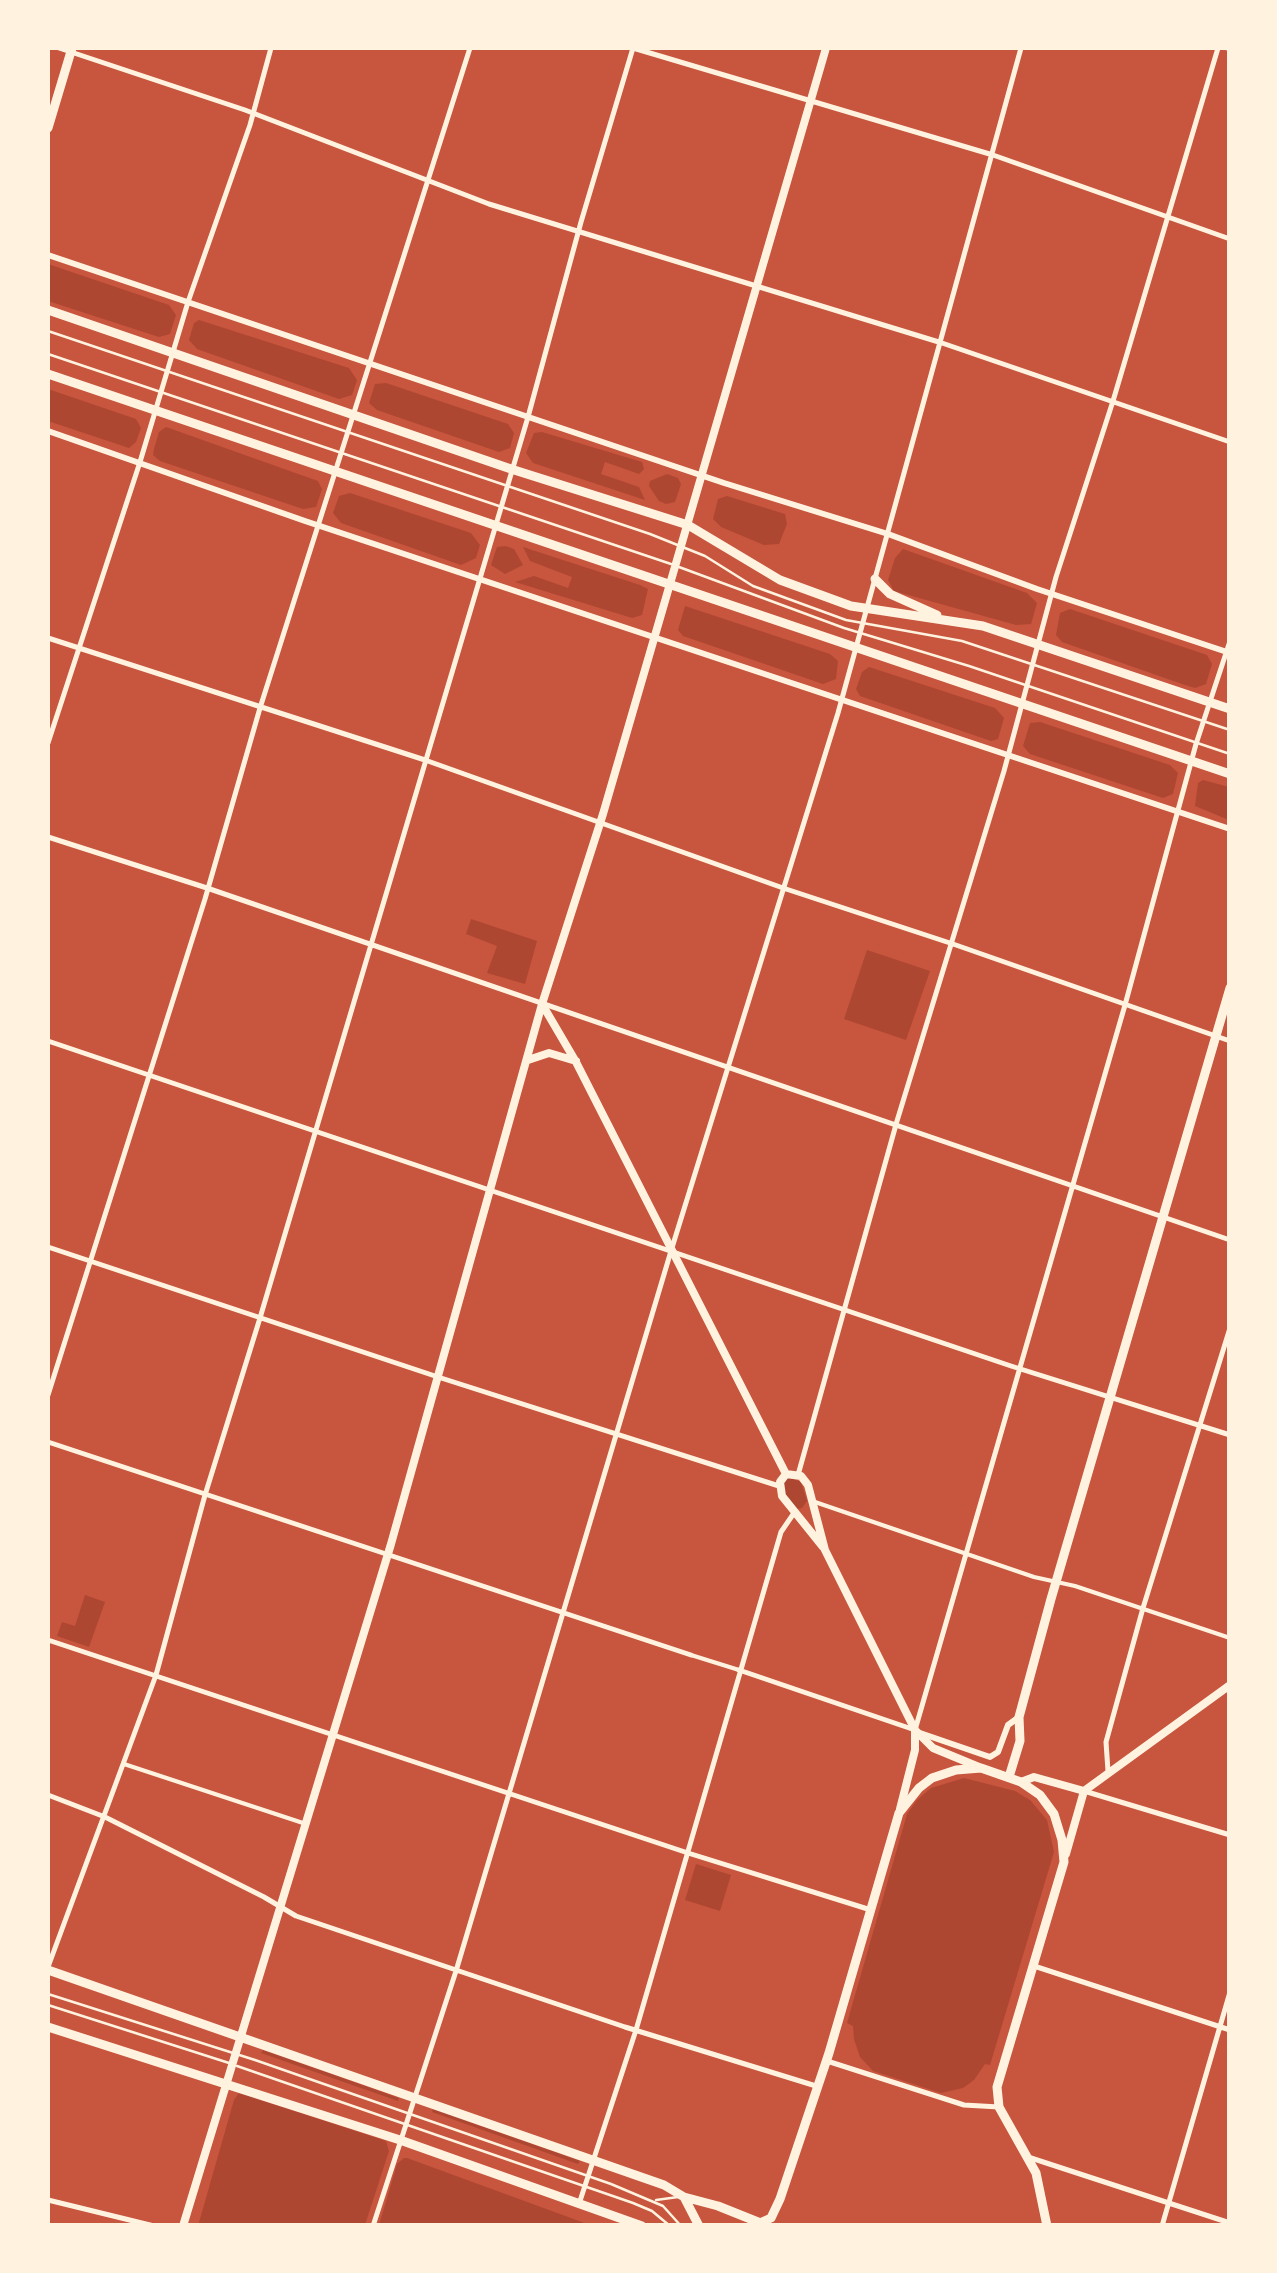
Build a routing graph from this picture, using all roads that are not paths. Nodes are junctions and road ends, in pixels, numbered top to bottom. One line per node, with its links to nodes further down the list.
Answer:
1 (59, 48): 8 (street)
2 (271, 48): 10 (street)
3 (470, 48): 13 (street)
4 (632, 48): 9 (street); 15 (street)
5 (826, 48): 9 (main road)
6 (1021, 48): 12 (street)
7 (1218, 48): 14 (street)
8 (71, 50): 10 (street); 11 (main road)
9 (811, 102): 12 (street); 18 (main road)
10 (254, 114): 13 (street); 19 (street)
11 (48, 128)
12 (993, 155): 14 (street); 22 (street)
13 (426, 181): 15 (street); 25 (street)
14 (1168, 216): 16 (street); 29 (street)
15 (578, 232): 18 (street); 32 (street)
16 (1230, 239)
17 (48, 255): 19 (street)
18 (759, 286): 22 (street); 40 (main road)
19 (188, 302): 24 (street); 25 (street)
20 (48, 310): 24 (main road)
21 (48, 331): 26 (lane)
22 (942, 343): 29 (street); 46 (street)
23 (48, 354): 28 (lane)
24 (174, 354): 26 (street); 31 (main road)
25 (372, 365): 31 (street); 32 (street)
26 (168, 372): 28 (street); 34 (lane)
27 (48, 374): 30 (main road)
28 (161, 394): 30 (street); 36 (lane)
29 (1113, 401): 35 (street); 52 (street)
30 (156, 410): 37 (street); 39 (main road)
31 (354, 414): 34 (street); 38 (main road)
32 (528, 417): 38 (street); 40 (street)
33 (48, 431): 37 (street)
34 (348, 434): 36 (street); 41 (lane)
35 (1230, 442)
36 (342, 454): 39 (street); 42 (lane)
37 (140, 462): 44 (street); 61 (street)
38 (511, 469): 41 (street); 43 (main road)
39 (336, 472): 44 (street); 45 (main road)
40 (702, 475): 43 (main road); 46 (street)
41 (507, 486): 42 (street); 47 (lane)
42 (500, 507): 45 (street); 48 (lane)
43 (688, 525): 47 (main road); 53 (main road)
44 (319, 526): 49 (street); 69 (street)
45 (495, 526): 49 (street); 51 (main road)
46 (888, 534): 50 (street); 52 (street)
47 (682, 546): 48 (main road); 55 (lane)
48 (676, 566): 51 (main road); 56 (lane)
49 (479, 579): 57 (street); 77 (street)
50 (875, 580): 53 (street); 54 (main road)
51 (671, 585): 57 (main road); 62 (main road)
52 (1052, 594): 60 (street); 63 (street)
53 (866, 611): 54 (main road); 55 (street)
54 (949, 620): 60 (main road)
55 (862, 624): 56 (street); 64 (lane)
56 (860, 633): 62 (street); 65 (lane)
57 (656, 637): 66 (street); 81 (main road)
58 (48, 638): 61 (street)
59 (1230, 640): 63 (street)
60 (1039, 644): 64 (street); 67 (main road)
61 (78, 648): 69 (street); 73 (street)
62 (855, 648): 66 (street); 68 (main road)
63 (1228, 653): 67 (street)
64 (1033, 664): 65 (street); 71 (lane)
65 (1027, 686): 68 (street); 74 (lane)
66 (840, 700): 76 (street); 85 (street)
67 (1208, 702): 70 (main road); 71 (street)
68 (1022, 705): 76 (street); 78 (main road)
69 (260, 708): 77 (street); 84 (street)
70 (1230, 709)
71 (1202, 722): 72 (lane); 74 (street)
72 (1230, 730)
73 (48, 743)
74 (1196, 744): 75 (lane); 78 (street)
75 (1230, 754)
76 (1007, 756): 80 (street); 86 (street)
77 (425, 760): 81 (street); 87 (street)
78 (1191, 762): 79 (main road); 80 (street)
79 (1230, 774)
80 (1178, 812): 82 (street); 90 (street)
81 (600, 823): 85 (street); 89 (main road)
82 (1230, 830)
83 (48, 837): 84 (street)
84 (207, 888): 87 (street); 97 (street)
85 (782, 888): 86 (street); 96 (street)
86 (953, 944): 90 (street); 98 (street)
87 (372, 945): 89 (street); 99 (street)
88 (1230, 988): 91 (main road)
89 (542, 1004): 94 (main road); 95 (main road); 96 (street)
90 (1124, 1005): 91 (street); 100 (street)
91 (1216, 1037): 93 (street); 102 (main road)
92 (48, 1041): 97 (street)
93 (1230, 1042)
94 (528, 1060): 95 (main road); 101 (main road)
95 (576, 1062): 105 (main road)
96 (728, 1068): 98 (street); 105 (street)
97 (149, 1075): 99 (street); 106 (street)
98 (896, 1127): 100 (street); 107 (street)
99 (316, 1132): 101 (street); 108 (street)
100 (1072, 1187): 102 (street); 110 (street)
101 (491, 1190): 105 (street); 111 (main road)
102 (1162, 1217): 103 (street); 113 (main road)
103 (1230, 1240)
104 (48, 1247): 106 (street)
105 (671, 1251): 107 (street); 115 (street); 118 (main road)
106 (89, 1262): 108 (street); 112 (street)
107 (844, 1309): 110 (street); 119 (street)
108 (260, 1318): 111 (street); 121 (street)
109 (1230, 1328): 114 (street)
110 (1020, 1368): 113 (street); 125 (street)
111 (438, 1377): 115 (street); 126 (main road)
112 (48, 1395)
113 (1110, 1398): 114 (street); 127 (main road)
114 (1200, 1426): 116 (street); 128 (street)
115 (618, 1435): 120 (street); 129 (street)
116 (1230, 1435)
117 (48, 1442): 121 (street)
118 (786, 1474): 119 (main road); 120 (main road)
119 (798, 1475): 122 (main road)
120 (779, 1486): 123 (main road)
121 (205, 1495): 126 (street); 134 (street)
122 (815, 1502): 123 (main road); 124 (main road); 125 (street)
123 (794, 1513): 124 (main road); 133 (street)
124 (826, 1550): 137 (main road)
125 (966, 1554): 127 (street); 137 (street)
126 (388, 1556): 129 (street); 138 (main road)
127 (1056, 1583): 128 (street); 136 (main road)
128 (1143, 1608): 130 (street); 141 (street)
129 (565, 1614): 132 (street); 144 (street)
130 (1230, 1638)
131 (48, 1640): 134 (street)
132 (691, 1655): 133 (street)
133 (739, 1670): 137 (street); 151 (street)
134 (156, 1674): 138 (street); 139 (street)
135 (1230, 1685): 141 (main road)
136 (1019, 1717): 137 (street); 142 (main road)
137 (914, 1730): 140 (main road); 147 (main road)
138 (334, 1734): 144 (street); 149 (main road)
139 (124, 1764): 148 (street); 149 (street)
140 (981, 1768): 142 (main road); 147 (main road)
141 (1108, 1774): 145 (main road)
142 (1008, 1777): 143 (main road)
143 (1021, 1782): 145 (main road); 152 (main road)
144 (510, 1792): 151 (street); 157 (street)
145 (1084, 1792): 150 (street); 152 (main road)
146 (48, 1795): 148 (street)
147 (898, 1813): 154 (main road)
148 (105, 1817): 153 (street); 156 (street)
149 (306, 1824): 153 (main road)
150 (1230, 1835)
151 (688, 1853): 154 (street); 163 (street)
152 (1064, 1862): 155 (main road)
153 (281, 1907): 157 (street); 165 (main road)
154 (871, 1910): 167 (main road)
155 (1034, 1966): 161 (street); 172 (main road)
156 (48, 1969): 165 (main road)
157 (456, 1970): 163 (street); 171 (street)
158 (1230, 1992): 161 (street)
159 (48, 1994): 166 (lane)
160 (48, 2005): 168 (lane)
161 (1219, 2026): 164 (street); 183 (street)
162 (48, 2027): 169 (main road)
163 (636, 2030): 170 (street); 177 (street)
164 (1230, 2030)
165 (239, 2036): 166 (main road); 171 (main road)
166 (234, 2053): 168 (main road); 173 (lane)
167 (827, 2061): 170 (main road); 172 (street)
168 (231, 2064): 169 (main road); 174 (lane)
169 (225, 2082): 175 (main road); 188 (main road)
170 (818, 2087): 186 (main road)
171 (415, 2097): 173 (street); 177 (main road)
172 (999, 2107): 176 (main road)
173 (409, 2114): 174 (street); 178 (lane)
174 (406, 2123): 175 (street); 179 (lane)
175 (400, 2140): 184 (main road); 189 (street)
176 (1028, 2157): 183 (street); 194 (main road)
177 (595, 2161): 178 (street); 180 (main road)
178 (589, 2177): 179 (street); 182 (lane)
179 (586, 2186): 184 (street); 191 (lane)
180 (684, 2197): 182 (lane); 186 (main road); 193 (main road)
181 (48, 2200): 187 (street)
182 (653, 2200): 192 (lane)
183 (1168, 2202): 185 (street); 195 (street)
184 (579, 2204): 190 (main road)
185 (1230, 2223)
186 (757, 2224)
187 (154, 2226)
188 (183, 2226)
189 (373, 2226)
190 (642, 2226)
191 (670, 2226)
192 (681, 2226)
193 (699, 2226)
194 (1047, 2226)
195 (1162, 2226)

